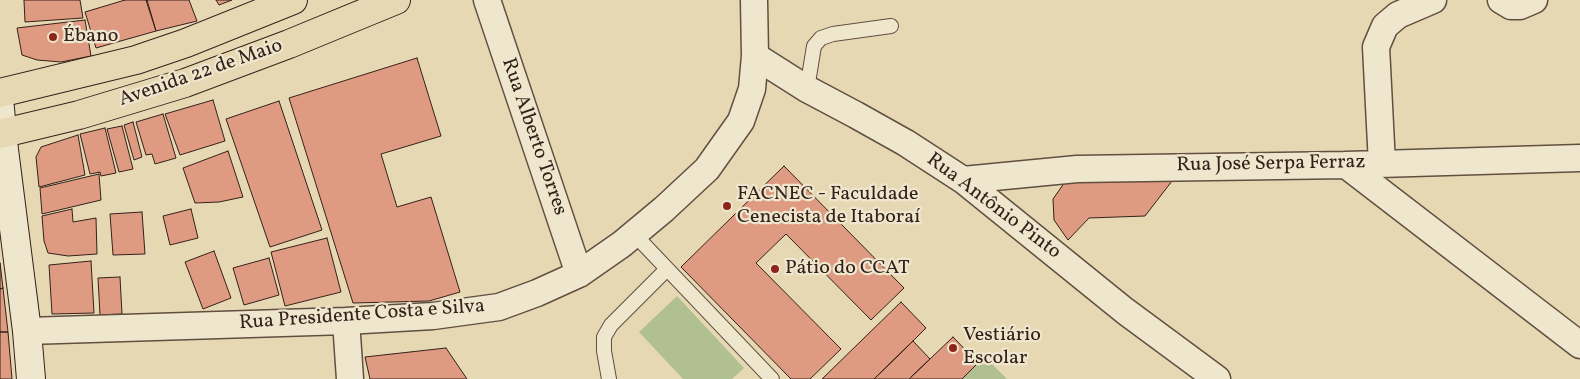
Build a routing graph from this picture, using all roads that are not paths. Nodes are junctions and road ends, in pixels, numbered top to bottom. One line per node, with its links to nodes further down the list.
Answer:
1 (293, 0): 11 (main road, Avenida 22 de Maio)
2 (396, 0): 12 (main road, Avenida 22 de Maio)
3 (487, 0): 19 (street, Rua Alberto Torres)
4 (754, 0): 9 (street, Rua Presidente Costa e Silva)
5 (1433, 0): 14 (street)
6 (1501, 0): 7 (street)
7 (1534, 0)
8 (892, 26): 10 (lane)
9 (755, 56): 10 (street, Rua Antônio Pinto); 17 (street, Rua Presidente Costa e Silva)
10 (806, 89): 16 (street, Rua Antônio Pinto)
11 (0, 93)
12 (1, 125): 21 (street)
13 (1580, 158): 14 (street, Rua José Serpa Ferraz)
14 (1382, 164): 15 (street, Rua José Serpa Ferraz)
15 (1346, 165): 16 (street, Rua José Serpa Ferraz); 22 (street)
16 (963, 180): 27 (street, Rua Antônio Pinto)
17 (634, 234): 18 (lane); 19 (street, Rua Presidente Costa e Silva)
18 (667, 269): 25 (lane); 26 (lane)
19 (579, 274): 20 (street, Rua Presidente Costa e Silva)
20 (346, 321): 21 (street, Rua Presidente Costa e Silva); 24 (street)
21 (27, 331): 23 (street)
22 (1580, 345)
23 (31, 379)
24 (350, 379)
25 (610, 379)
26 (772, 379)
27 (1217, 379)

